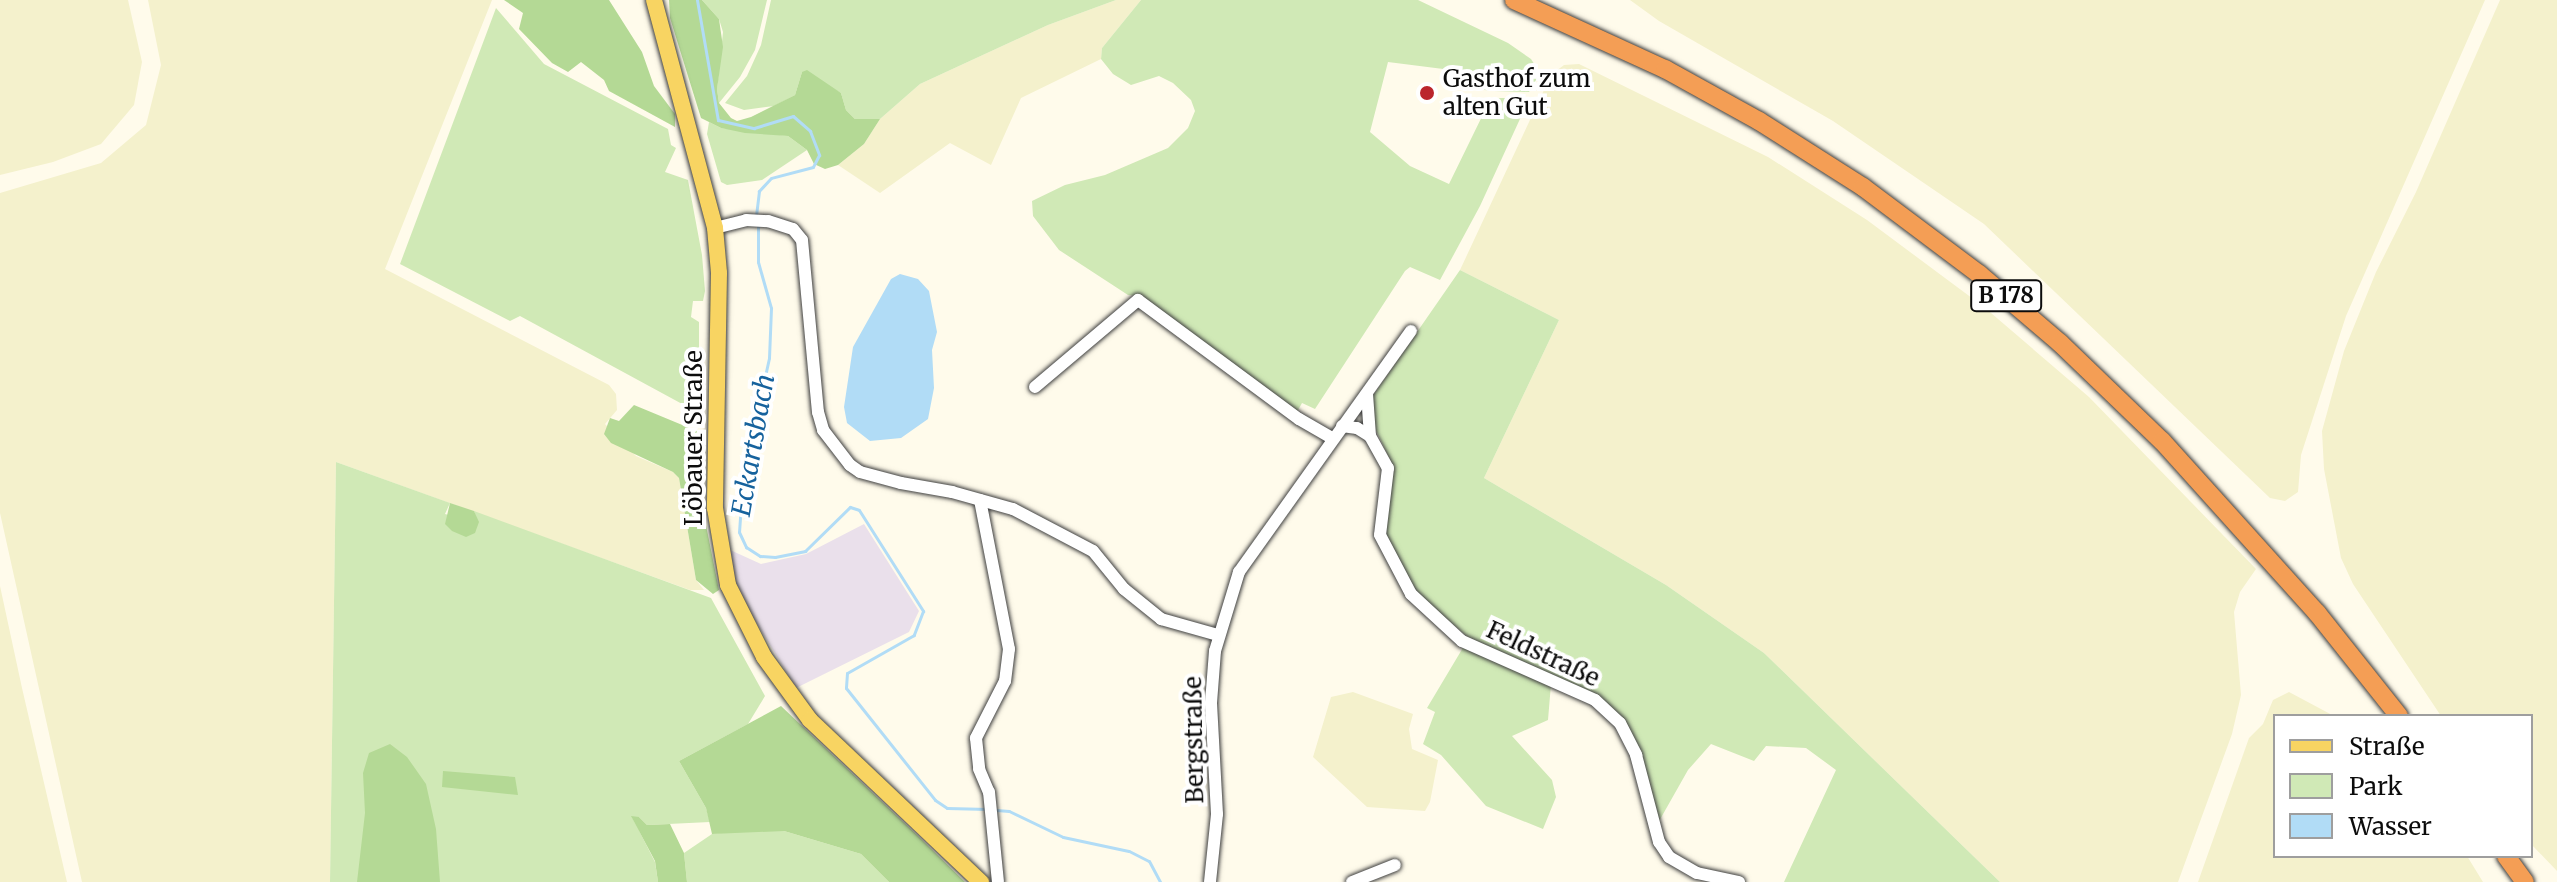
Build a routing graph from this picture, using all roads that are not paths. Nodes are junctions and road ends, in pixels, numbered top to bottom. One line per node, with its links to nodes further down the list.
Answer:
1 (654, 0): 3 (main road, Löbauer Straße)
2 (1514, 0): 12 (highway, B 178)
3 (715, 228): 10 (street); 15 (main road, Löbauer Straße)
4 (1411, 331): 6 (street, Bergstraße)
5 (1035, 387): 9 (street)
6 (1367, 394): 7 (street, Bergstraße); 8 (street, Feldstraße)
7 (1342, 426): 8 (street); 9 (street, Bergstraße)
8 (1370, 436): 19 (street, Feldstraße)
9 (1332, 438): 11 (street, Bergstraße)
10 (980, 500): 11 (street); 16 (street)
11 (1218, 635): 17 (street, Bergstraße)
12 (2397, 714)
13 (2507, 858): 20 (highway)
14 (1395, 865): 18 (street)
15 (981, 882)
16 (998, 882)
17 (1210, 882)
18 (1352, 882)
19 (1739, 882)
20 (2525, 882)

